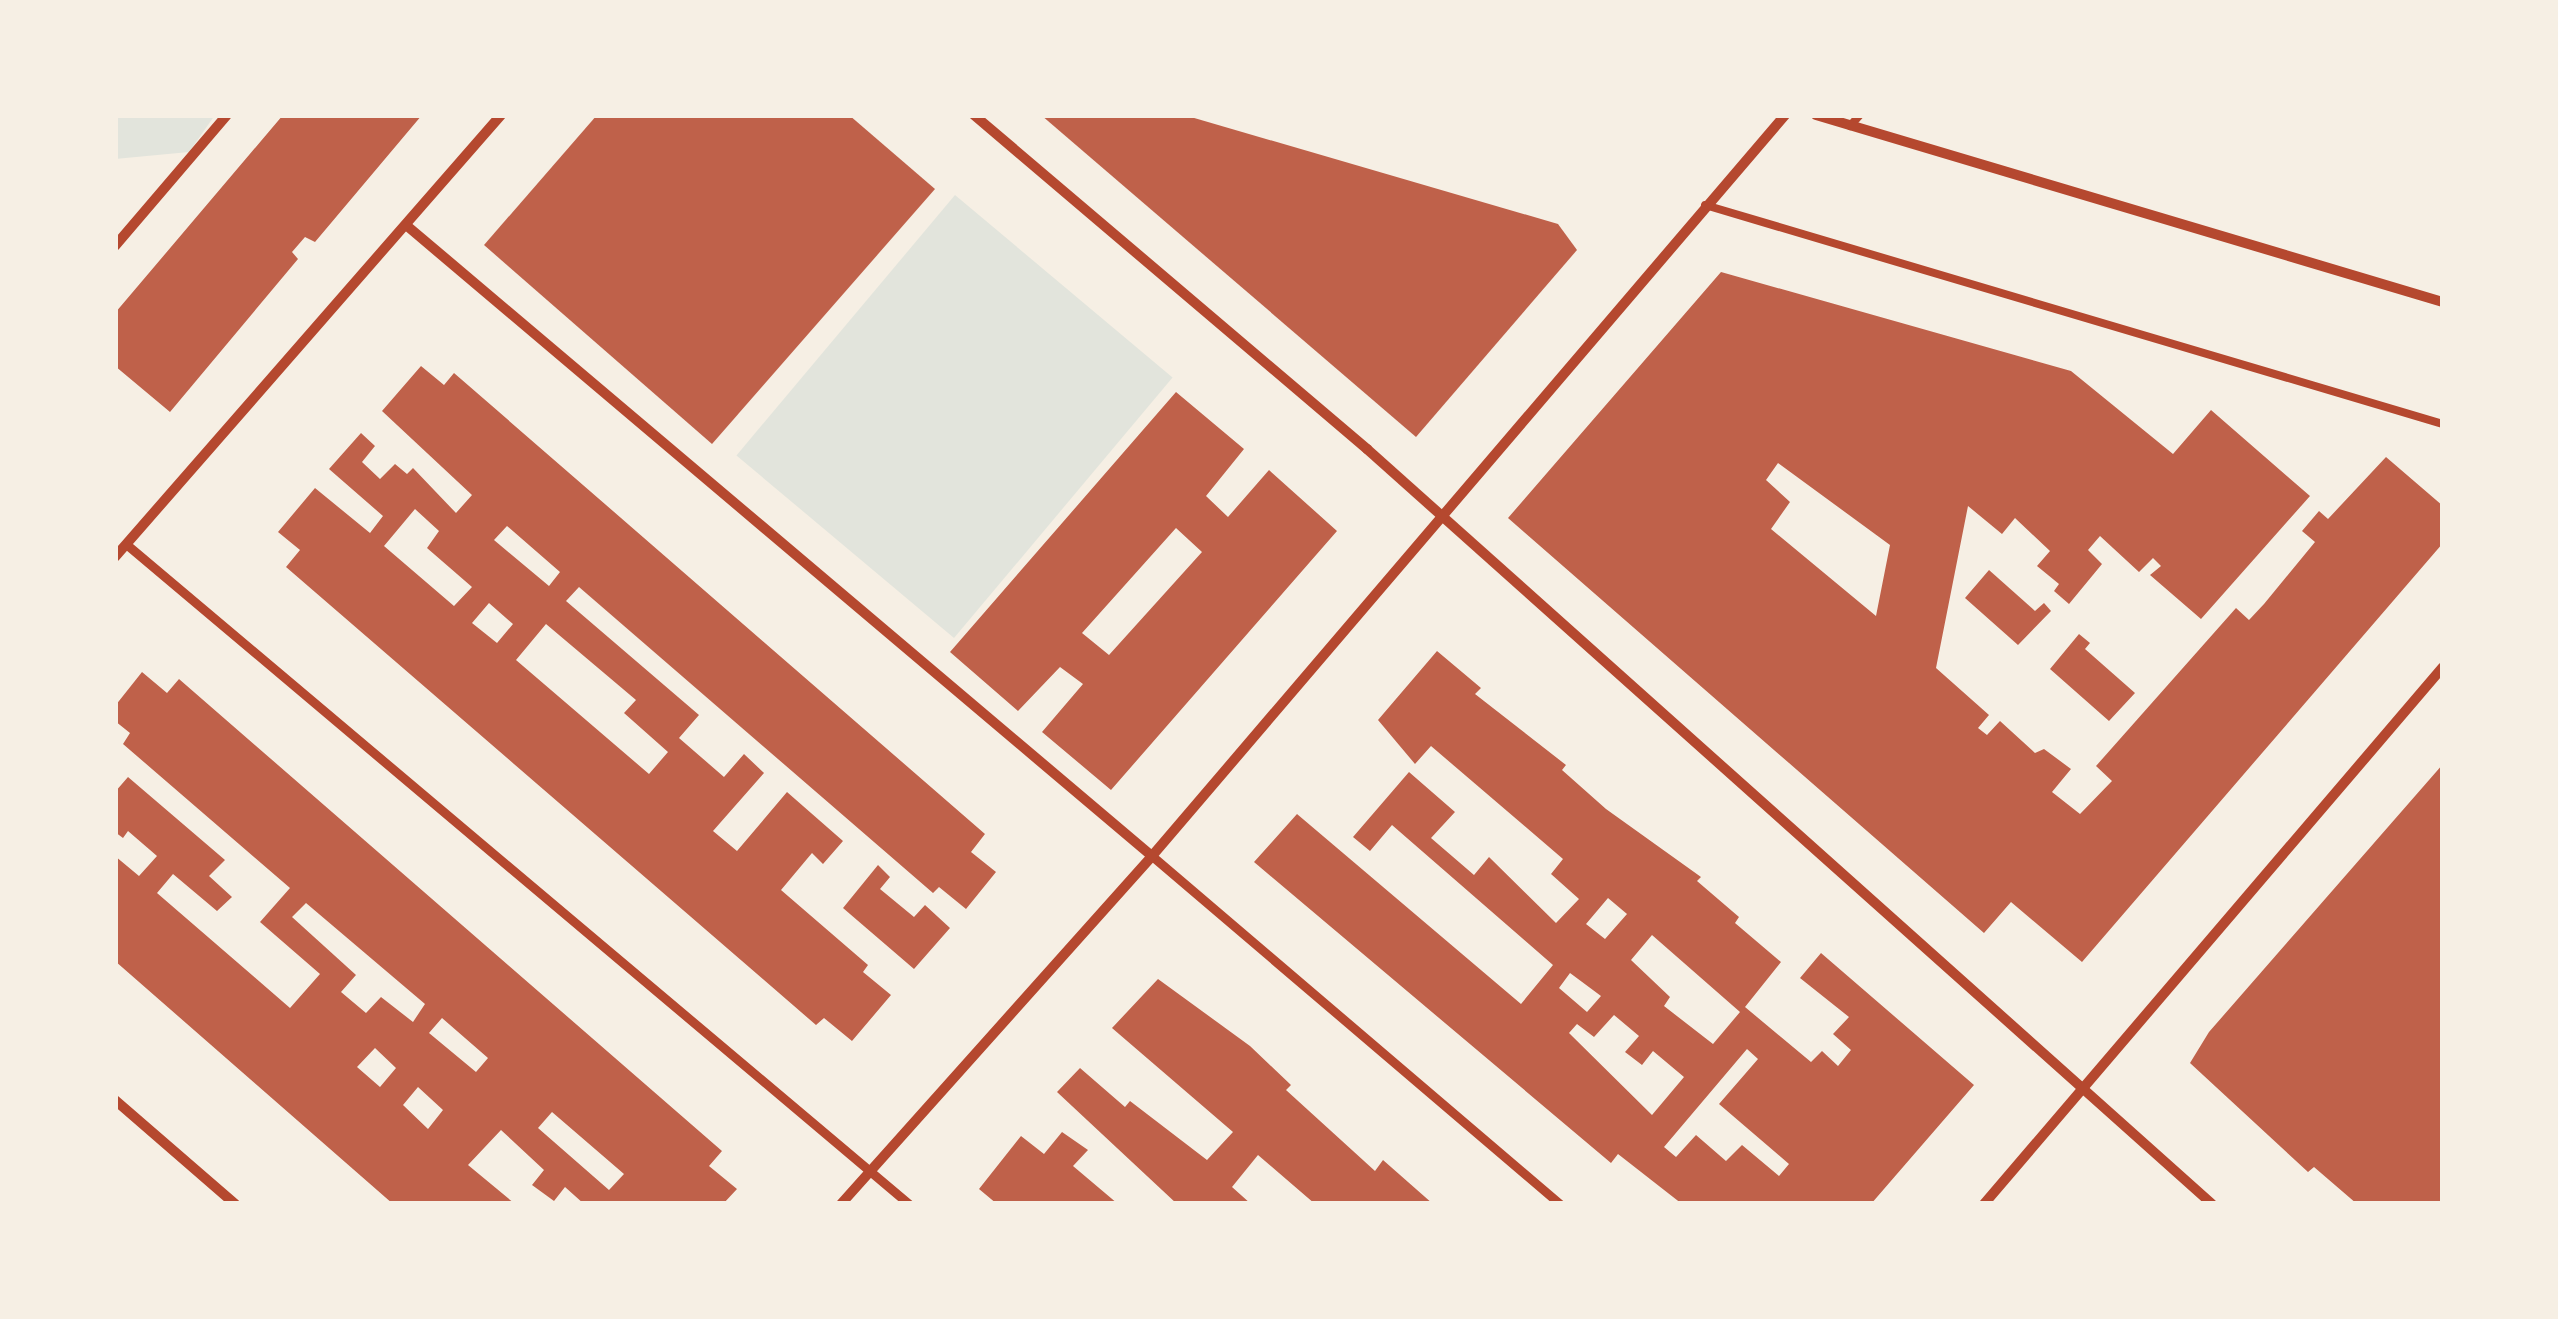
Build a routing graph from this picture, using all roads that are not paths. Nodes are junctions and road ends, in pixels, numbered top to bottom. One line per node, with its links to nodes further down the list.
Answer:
1 (226, 115): 10 (street)
2 (501, 115): 9 (street)
3 (974, 115): 13 (street)
4 (1785, 115): 8 (street)
5 (1816, 115): 7 (street)
6 (1860, 115): 7 (lane)
7 (1850, 126): 11 (street)
8 (1705, 205): 12 (lane); 13 (street)
9 (406, 226): 15 (street); 18 (street)
10 (115, 246)
11 (2443, 302)
12 (2443, 424)
13 (1441, 517): 18 (street); 19 (street)
14 (115, 534): 15 (lane)
15 (126, 544): 16 (street); 21 (street)
16 (115, 557)
17 (2443, 667): 19 (street)
18 (1152, 856): 21 (street); 25 (street)
19 (2083, 1092): 26 (street); 27 (street)
20 (115, 1100): 22 (street)
21 (870, 1170): 23 (street); 24 (street)
22 (235, 1204)
23 (841, 1204)
24 (909, 1204)
25 (1560, 1204)
26 (1984, 1204)
27 (2212, 1204)

